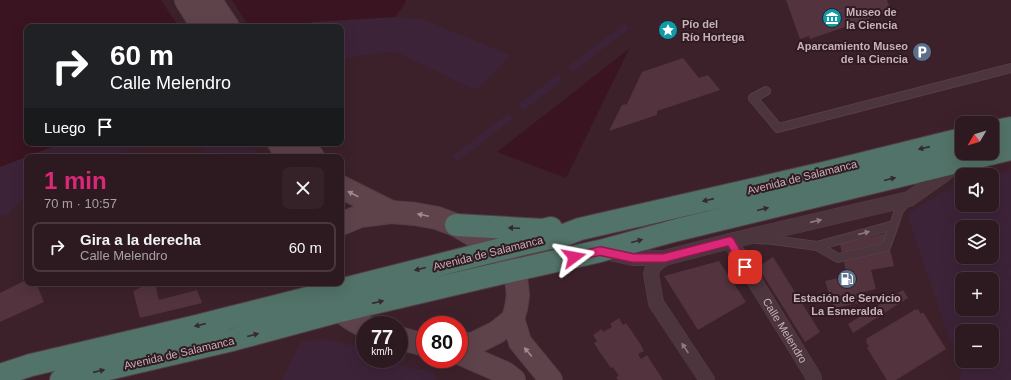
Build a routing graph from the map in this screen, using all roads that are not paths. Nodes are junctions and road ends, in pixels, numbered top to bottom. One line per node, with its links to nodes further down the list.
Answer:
1 (186, 0): 3 (main road)
2 (210, 0): 4 (main road)
3 (201, 24)
4 (226, 24)
5 (1011, 68): 6 (lane)
6 (766, 92)
7 (1011, 128): 8 (highway)
8 (999, 131)
9 (955, 141): 20 (highway, Avenida de Salamanca, one-way to 20)
10 (289, 149): 12 (main road)
11 (1011, 149): 13 (highway, Avenida de Salamanca)
12 (304, 154)
13 (953, 163): 15 (street, Avenida de Salamanca); 24 (highway, Avenida de Salamanca, one-way to 13)
14 (344, 188): 16 (main road, one-way to 14)
15 (909, 200): 19 (lane); 21 (street, Avenida de Salamanca, one-way to 15)
16 (391, 212): 17 (main road); 18 (main road, one-way to 16)
17 (344, 223)
18 (456, 225): 20 (highway, one-way to 18); 23 (main road)
19 (894, 225): 22 (lane, one-way to 19); 22 (lane)
20 (580, 229): 23 (highway, Avenida de Salamanca)
21 (736, 240): 22 (lane); 25 (street, Avenida de Salamanca); 41 (street, Calle Melendro)
22 (817, 246)
23 (498, 250): 26 (main road); 27 (highway, Avenida de Salamanca, one-way to 27)
24 (600, 251): 25 (street, Avenida de Salamanca); 26 (highway, Avenida de Salamanca)
25 (664, 258): 40 (street, one-way to 25)
26 (515, 270): 29 (highway, Avenida de Salamanca, one-way to 26); 30 (main road)
27 (344, 283)
28 (322, 288): 29 (main road); 32 (highway, Avenida de Salamanca, one-way to 32)
29 (340, 311): 31 (main road); 37 (highway, Avenida de Salamanca, one-way to 29)
30 (513, 319): 34 (main road); 39 (main road, one-way to 30)
31 (356, 321)
32 (154, 336): 33 (lane, Avenida de Salamanca); 36 (highway, Avenida de Salamanca)
33 (114, 337)
34 (468, 345)
35 (468, 357): 38 (main road)
36 (0, 375)
37 (61, 380)
38 (514, 380)
39 (551, 380)
40 (707, 380)
41 (814, 380)

